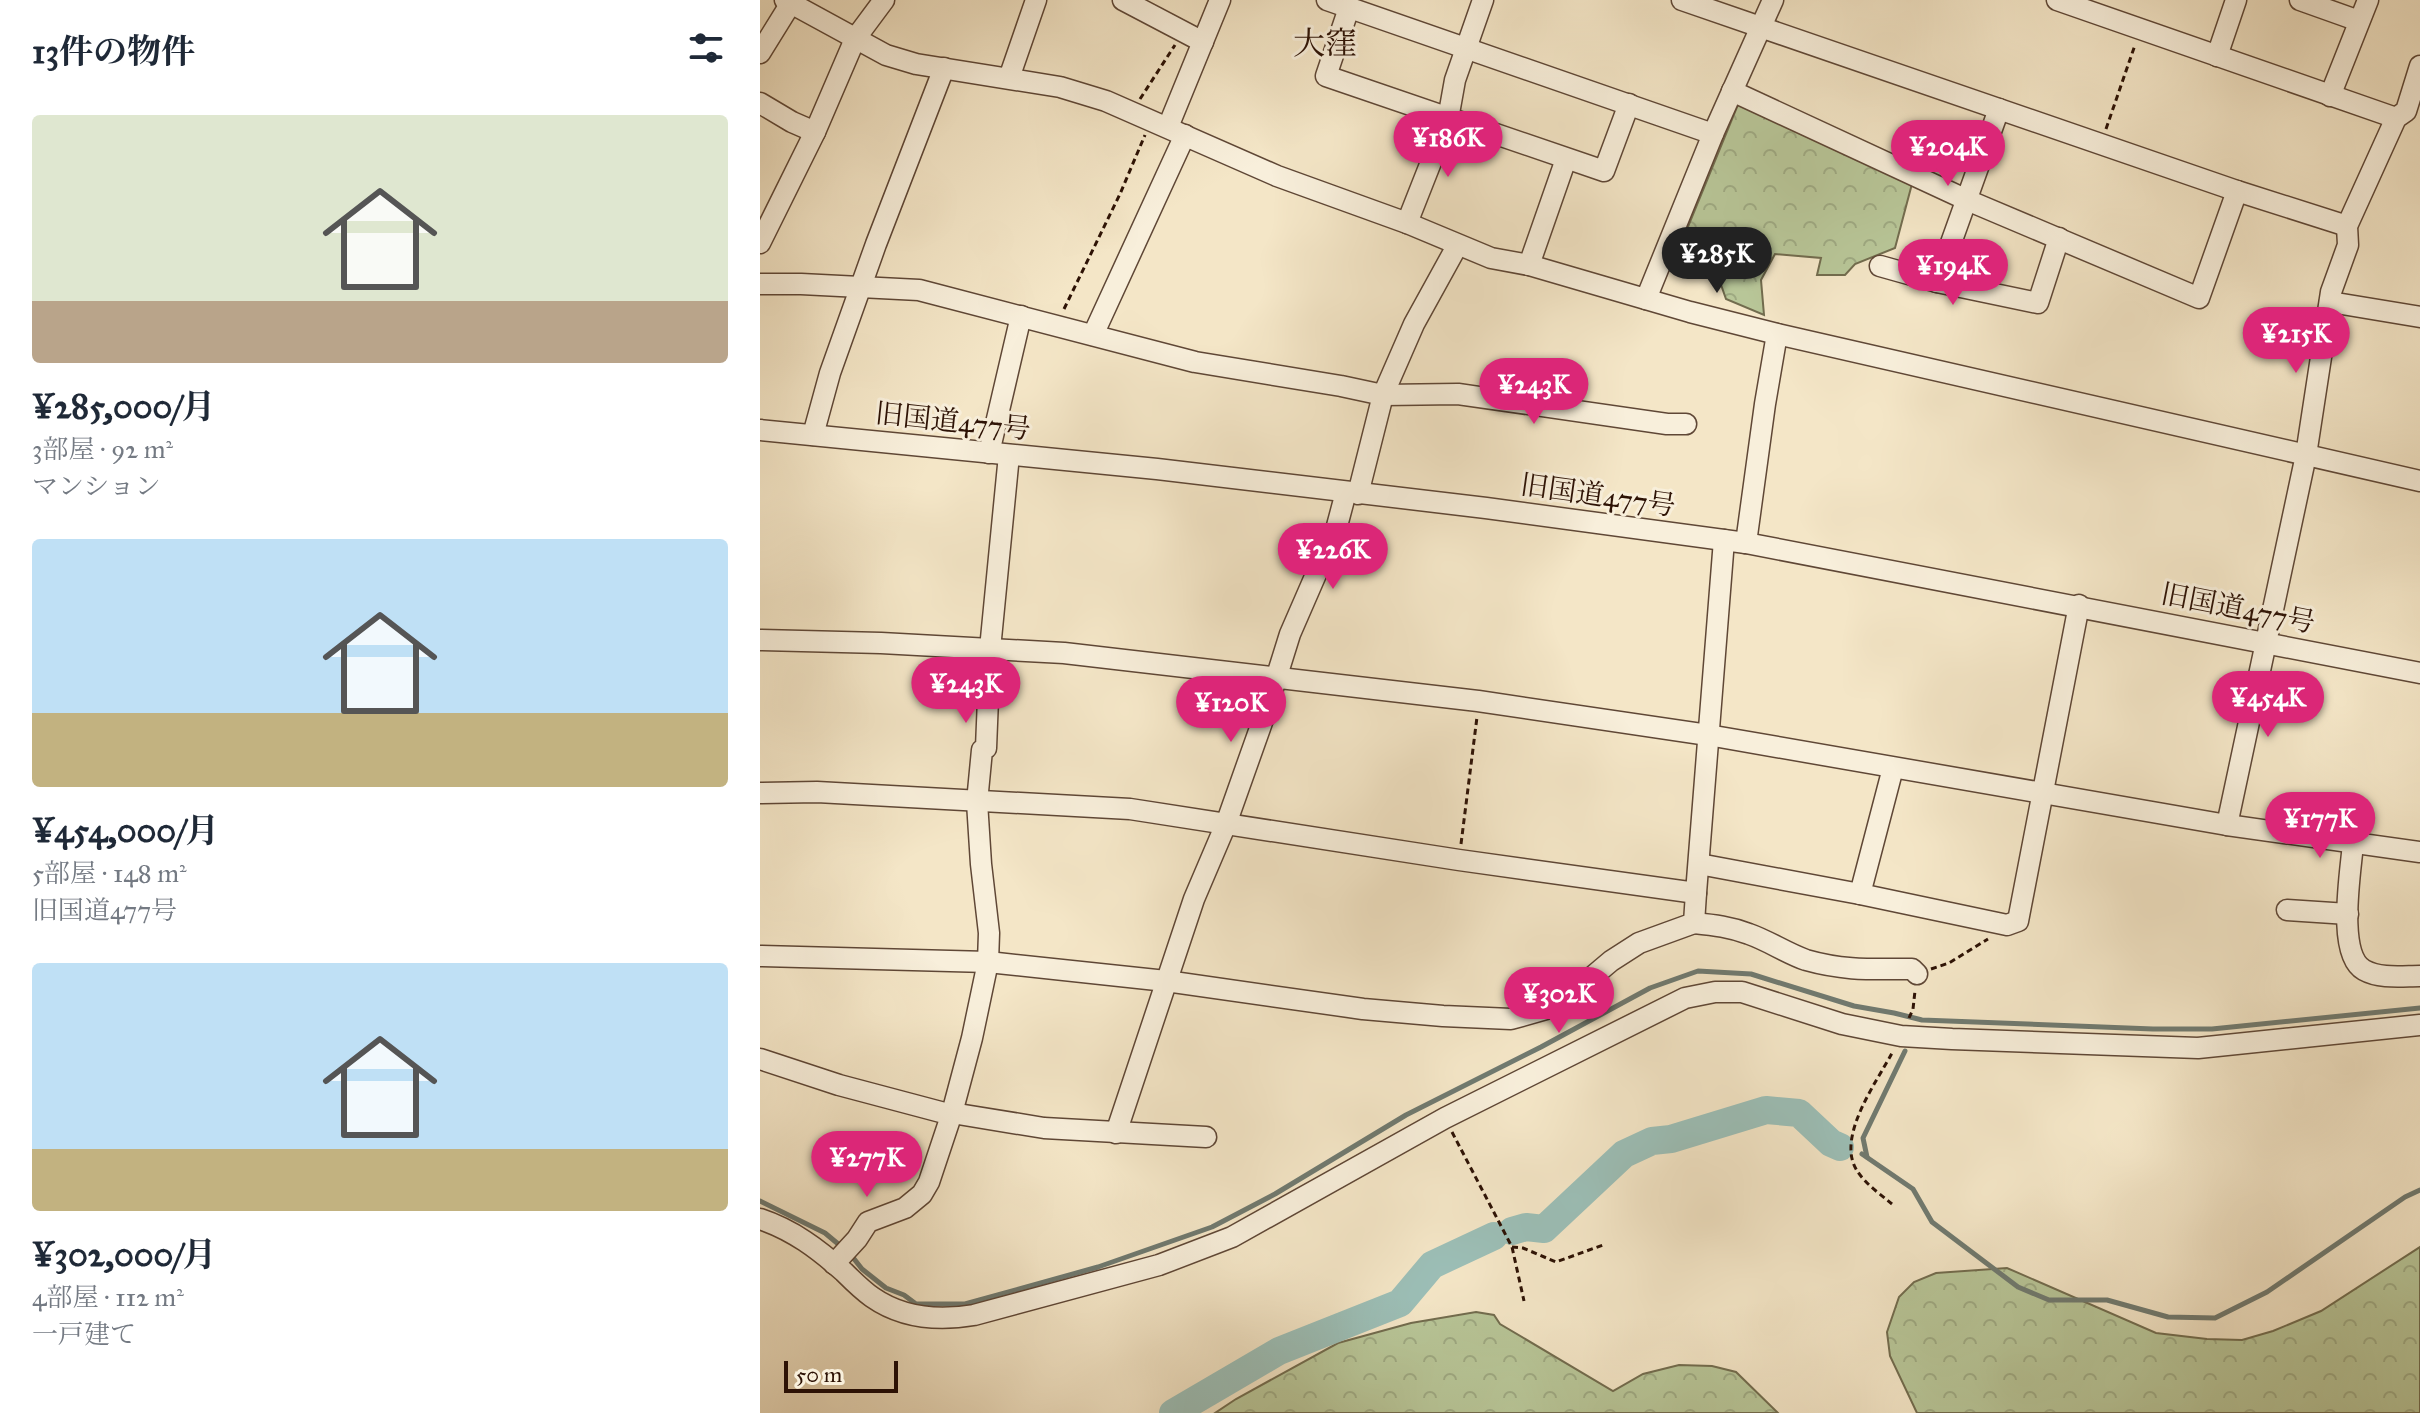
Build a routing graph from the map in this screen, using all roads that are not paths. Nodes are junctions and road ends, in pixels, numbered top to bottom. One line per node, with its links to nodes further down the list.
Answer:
1 (884, 0): 17 (street)
2 (1036, 0): 24 (street)
3 (1123, 0): 18 (street)
4 (1220, 0): 18 (street)
5 (1327, 0): 14 (street)
6 (1483, 0): 19 (street)
7 (1682, 0): 16 (street)
8 (1773, 0): 16 (street)
9 (2057, 0): 21 (street)
10 (2236, 0): 21 (street)
11 (2300, 0): 15 (street)
12 (2368, 0): 15 (street)
13 (788, 2): 17 (street); 20 (street)
14 (1349, 8): 19 (street); 31 (street)
15 (2359, 21): 26 (street)
16 (1760, 27): 25 (street); 29 (street)
17 (855, 39): 23 (street); 33 (street)
18 (1203, 42): 32 (street)
19 (1466, 48): 28 (street); 31 (street)
20 (760, 53)
21 (2217, 56): 26 (street)
22 (2420, 66): 30 (street)
23 (944, 68): 24 (street); 47 (street)
24 (1009, 78): 32 (street)
25 (1732, 91): 34 (street); 37 (street)
26 (2330, 96): 30 (street)
27 (760, 103): 33 (street)
28 (1629, 104): 34 (street); 35 (street)
29 (1999, 109): 36 (street); 37 (street)
30 (2396, 118): 39 (street)
31 (1448, 119): 35 (street); 38 (street)
32 (1168, 127): 38 (street); 53 (street)
33 (815, 132): 41 (street)
34 (1713, 134): 48 (street)
35 (1566, 159): 43 (street)
36 (2237, 191): 39 (street); 40 (street)
37 (1967, 200): 40 (street); 45 (street)
38 (1407, 223): 42 (street)
39 (2347, 226): 49 (street)
40 (2059, 238): 45 (street)
41 (760, 243)
42 (1457, 246): 43 (street); 54 (street)
43 (1529, 265): 48 (street)
44 (1880, 266): 45 (street)
45 (1937, 282)
46 (760, 284): 47 (street)
47 (862, 286): 50 (street); 57 (street)
48 (1646, 299): 52 (street)
49 (2330, 302): 51 (street); 59 (street)
50 (1021, 316): 53 (street); 58 (street)
51 (2420, 317)
52 (1777, 334): 59 (street); 63 (street)
53 (1093, 335): 54 (street)
54 (1383, 395): 55 (street); 61 (street)
55 (1686, 424)
56 (760, 430): 57 (street, 旧国道477号)
57 (813, 435): 58 (street, 旧国道477号)
58 (999, 454): 61 (street, 旧国道477号); 67 (street)
59 (2306, 455): 60 (street); 66 (street)
60 (2420, 481)
61 (1352, 493): 62 (street, 旧国道477号); 69 (street)
62 (1724, 540): 63 (street, 旧国道477号); 70 (street)
63 (1746, 543): 64 (street, 旧国道477号)
64 (2079, 605): 66 (street, 旧国道477号); 73 (street)
65 (760, 640): 67 (street)
66 (2267, 643): 68 (street, 旧国道477号); 76 (street)
67 (990, 649): 69 (street); 74 (street)
68 (2420, 673)
69 (1275, 677): 70 (street); 75 (street)
70 (1708, 735): 71 (street); 79 (street)
71 (1893, 768): 73 (street); 81 (street)
72 (760, 793): 74 (street)
73 (2044, 794): 76 (street); 81 (street)
74 (977, 802): 75 (street); 86 (street)
75 (1226, 824): 80 (street); 89 (street)
76 (2227, 825): 77 (street)
77 (2353, 843): 78 (street); 83 (street)
78 (2420, 852)
79 (1699, 864): 80 (street); 81 (street)
80 (1696, 893): 84 (street)
81 (1860, 894)
82 (2287, 910): 83 (street)
83 (2348, 914): 88 (street)
84 (1694, 923): 87 (street); 89 (street)
85 (760, 956): 86 (street)
86 (988, 962): 89 (street); 92 (street)
87 (1917, 974)
88 (2420, 976)
89 (1166, 981): 93 (street)
90 (2420, 1025): 96 (street)
91 (760, 1059): 92 (street)
92 (952, 1114): 93 (street); 96 (street)
93 (1116, 1133): 94 (street)
94 (1206, 1137)
95 (760, 1219): 96 (street)
96 (842, 1255)

